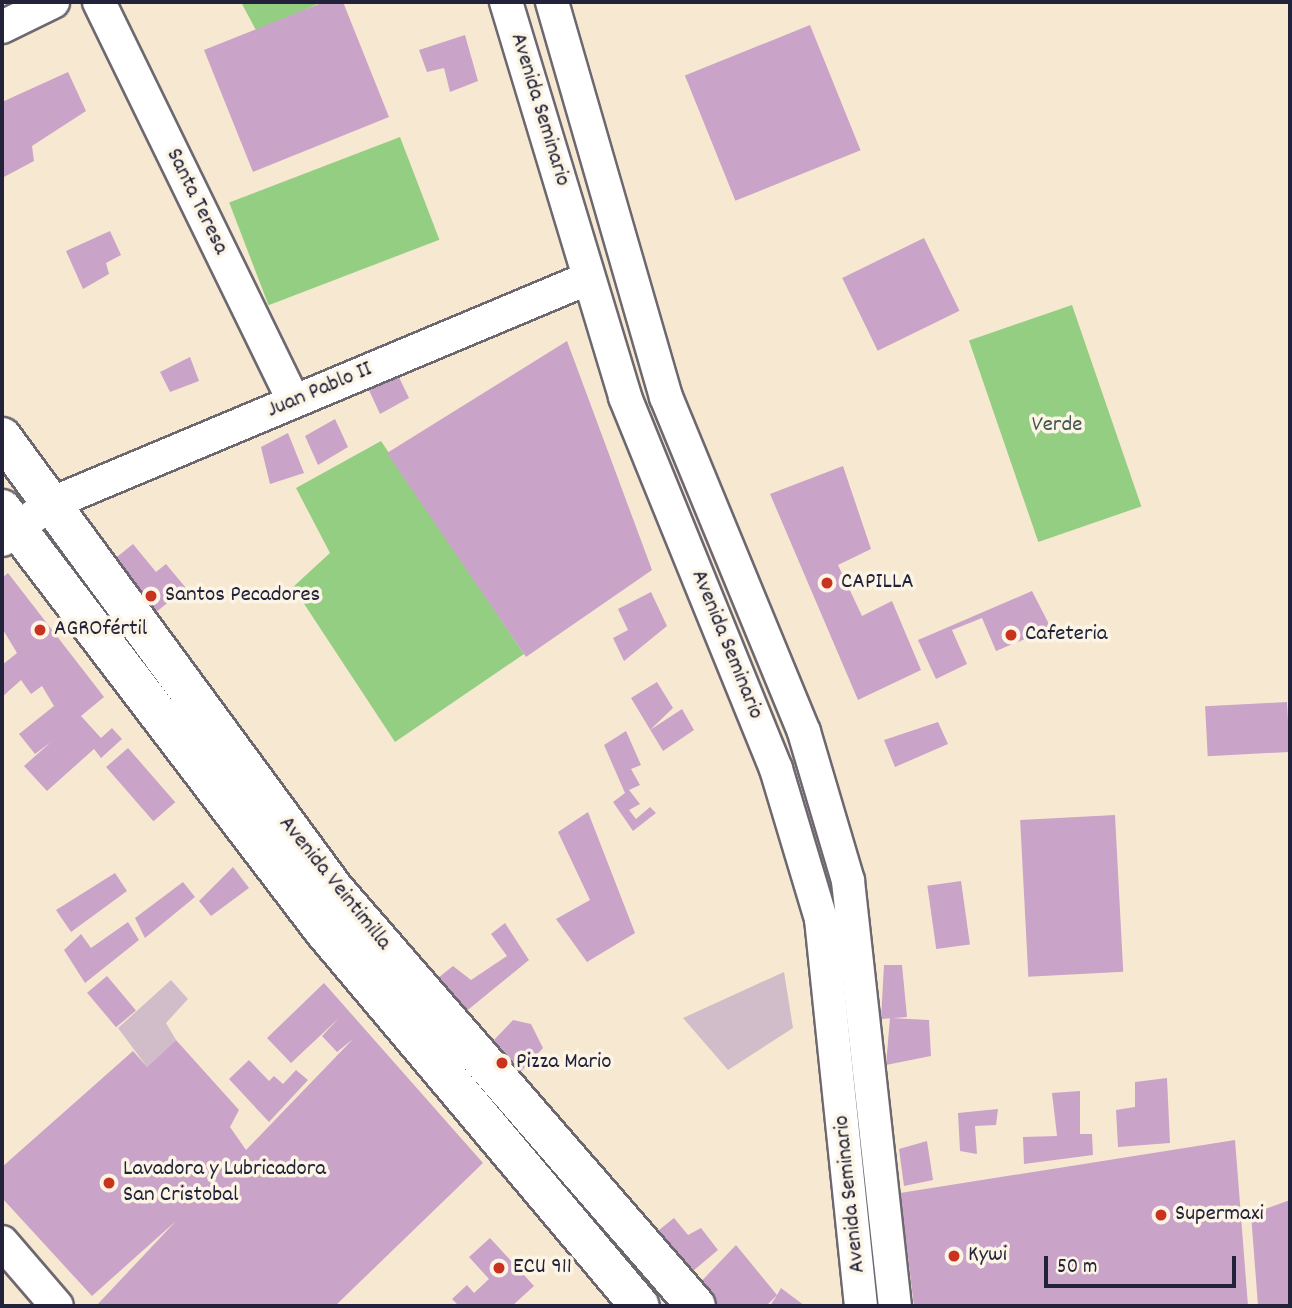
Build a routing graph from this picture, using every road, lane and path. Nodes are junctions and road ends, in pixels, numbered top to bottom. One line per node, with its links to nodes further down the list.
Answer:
1 (53, 2): 5 (street)
2 (99, 2): 7 (street, Santa Teresa)
3 (506, 2): 6 (street, Avenida Seminario)
4 (552, 2): 17 (street, Avenida Seminario)
5 (2, 27)
6 (589, 278): 7 (street, Juan Pablo II); 16 (street, Avenida Seminario)
7 (294, 401): 9 (street, Juan Pablo II)
8 (2, 438): 9 (main road, Avenida Veintimilla)
9 (50, 504): 10 (street, Juan Pablo II); 11 (main road, Avenida Veintimilla)
10 (6, 526): 11 (main road, Avenida Veintimilla)
11 (267, 828): 14 (main road, Avenida Veintimilla); 15 (main road, Avenida Veintimilla)
12 (2, 1242): 13 (street)
13 (57, 1306)
14 (639, 1306)
15 (696, 1306)
16 (862, 1306)
17 (895, 1306)

